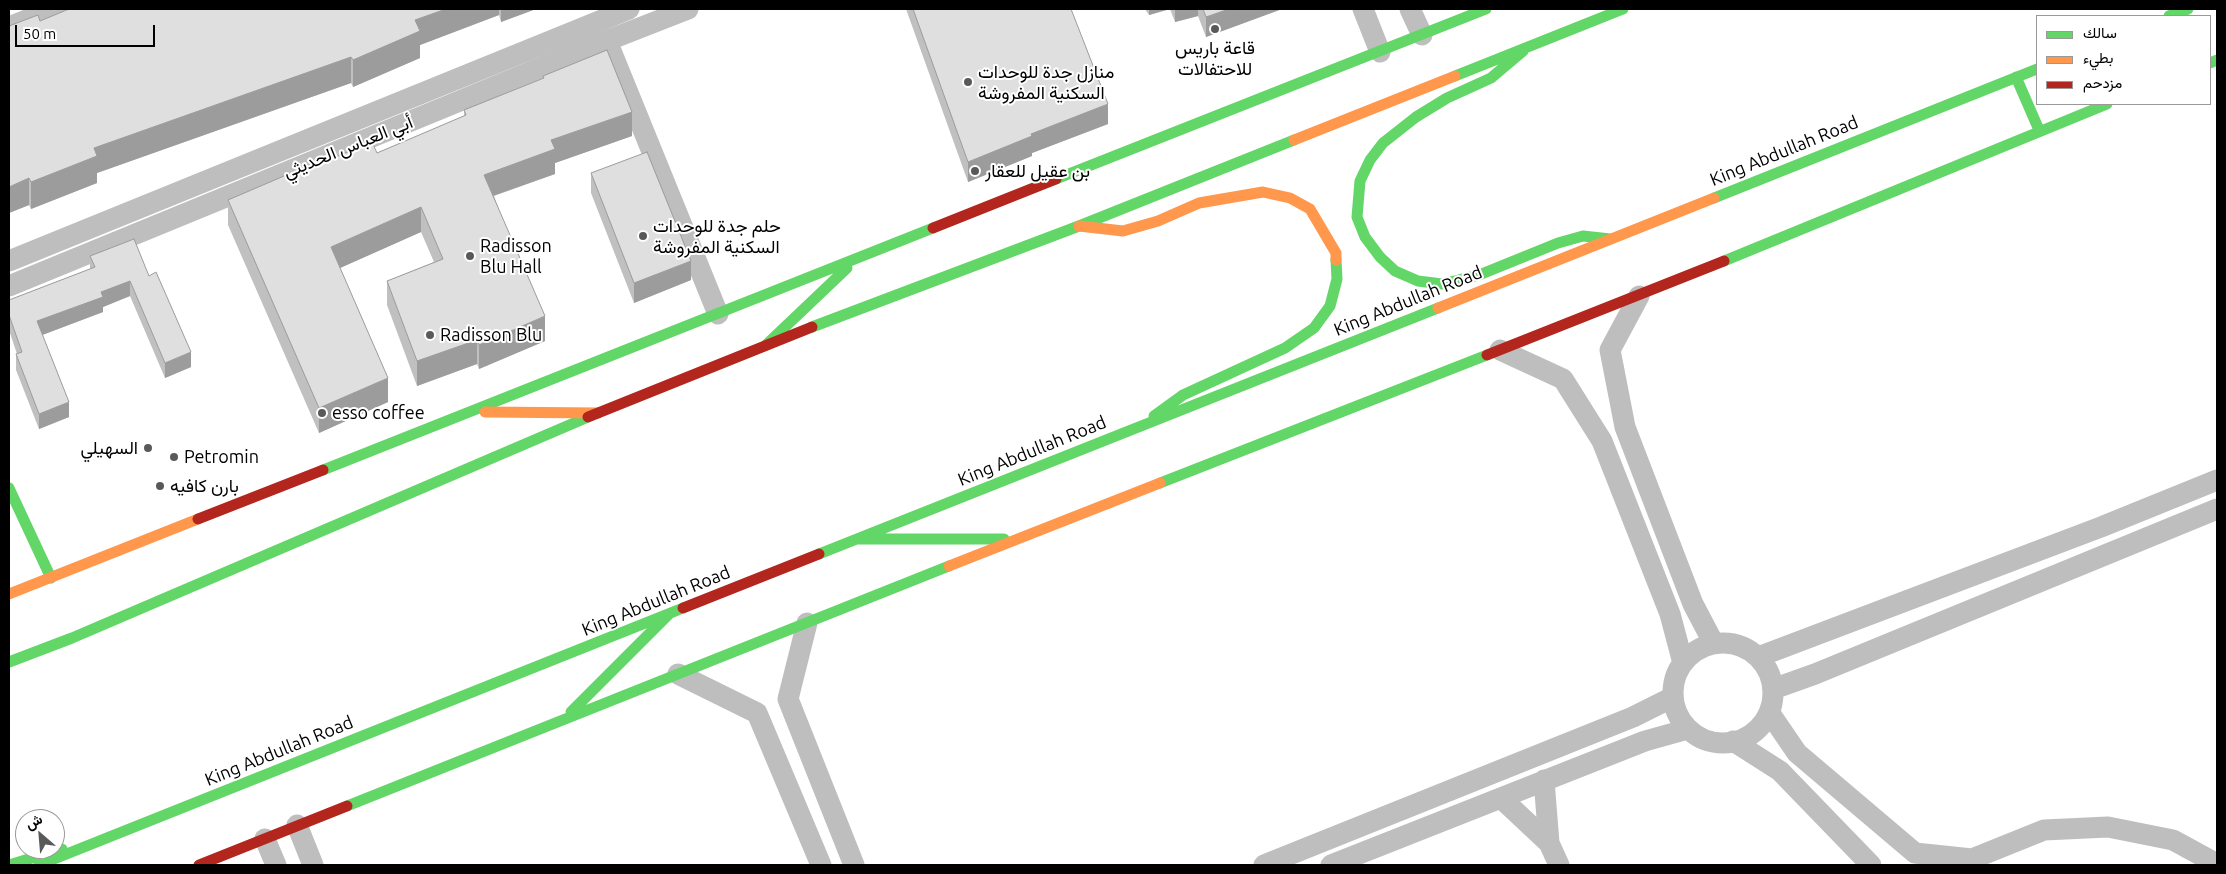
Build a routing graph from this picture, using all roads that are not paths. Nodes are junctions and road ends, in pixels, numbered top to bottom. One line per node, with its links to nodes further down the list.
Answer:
1 (54, 9): 11 (street)
2 (629, 9): 10 (street, أبي العباس الحديثي)
3 (688, 9): 13 (street, أبي العباس الحديثي)
4 (1363, 9): 15 (street)
5 (1410, 9): 12 (street)
6 (1486, 9): 12 (main road)
7 (1623, 9): 14 (main road)
8 (2188, 9): 9 (main road)
9 (2172, 15)
10 (588, 17): 23 (street, أبي العباس الحديثي)
11 (9, 27)
12 (1422, 35): 15 (main road)
13 (607, 41): 24 (street, أبي العباس الحديثي); 26 (street)
14 (1528, 47): 20 (main road); 21 (main road)
15 (1380, 52): 22 (main road)
16 (2036, 69): 17 (main road, King Abdullah Road)
17 (2016, 77): 19 (main road); 21 (main road, King Abdullah Road)
18 (2104, 105): 19 (main road)
19 (2039, 130): 25 (main road)
20 (1079, 226): 27 (main road); 31 (main road)
21 (1610, 239): 31 (main road, King Abdullah Road)
22 (858, 258): 26 (main road); 27 (main road)
23 (9, 261)
24 (9, 286)
25 (1639, 296): 28 (main road); 43 (street)
26 (718, 314): 29 (main road)
27 (766, 345): 30 (main road)
28 (1500, 350): 37 (main road); 46 (street)
29 (470, 412): 30 (main road); 38 (main road)
30 (598, 413): 42 (main road)
31 (1140, 426): 36 (main road, King Abdullah Road)
32 (2217, 480): 44 (street)
33 (9, 488): 34 (main road)
34 (12, 503): 38 (main road)
35 (2217, 509): 49 (street)
36 (858, 539): 37 (main road); 40 (main road, King Abdullah Road)
37 (1017, 539): 41 (main road)
38 (51, 578): 39 (main road)
39 (9, 594)
40 (669, 614): 52 (main road); 58 (main road, King Abdullah Road)
41 (807, 623): 48 (main road); 69 (street)
42 (72, 638): 45 (main road); 47 (main road)
43 (1714, 644): 44 (street); 46 (street)
44 (1758, 657): 49 (street)
45 (9, 662)
46 (1684, 663): 50 (street)
47 (9, 669)
48 (678, 674): 52 (main road); 68 (street)
49 (1773, 689): 51 (street)
50 (1674, 697): 53 (street); 70 (street)
51 (1769, 712): 54 (street); 61 (street)
52 (563, 720): 57 (main road)
53 (1688, 728): 54 (street); 55 (street)
54 (1733, 741): 73 (street)
55 (1544, 780): 56 (street); 60 (street)
56 (1501, 798): 60 (street); 71 (street)
57 (297, 826): 59 (main road); 67 (street)
58 (115, 835): 63 (main road); 64 (main road, King Abdullah Road)
59 (265, 838): 65 (main road); 66 (street)
60 (1549, 843): 72 (street)
61 (1969, 862): 62 (street)
62 (2217, 864)
63 (9, 865)
64 (39, 865)
65 (199, 865)
66 (276, 865)
67 (313, 865)
68 (821, 865)
69 (854, 865)
70 (1264, 865)
71 (1331, 865)
72 (1559, 865)
73 (1871, 865)

